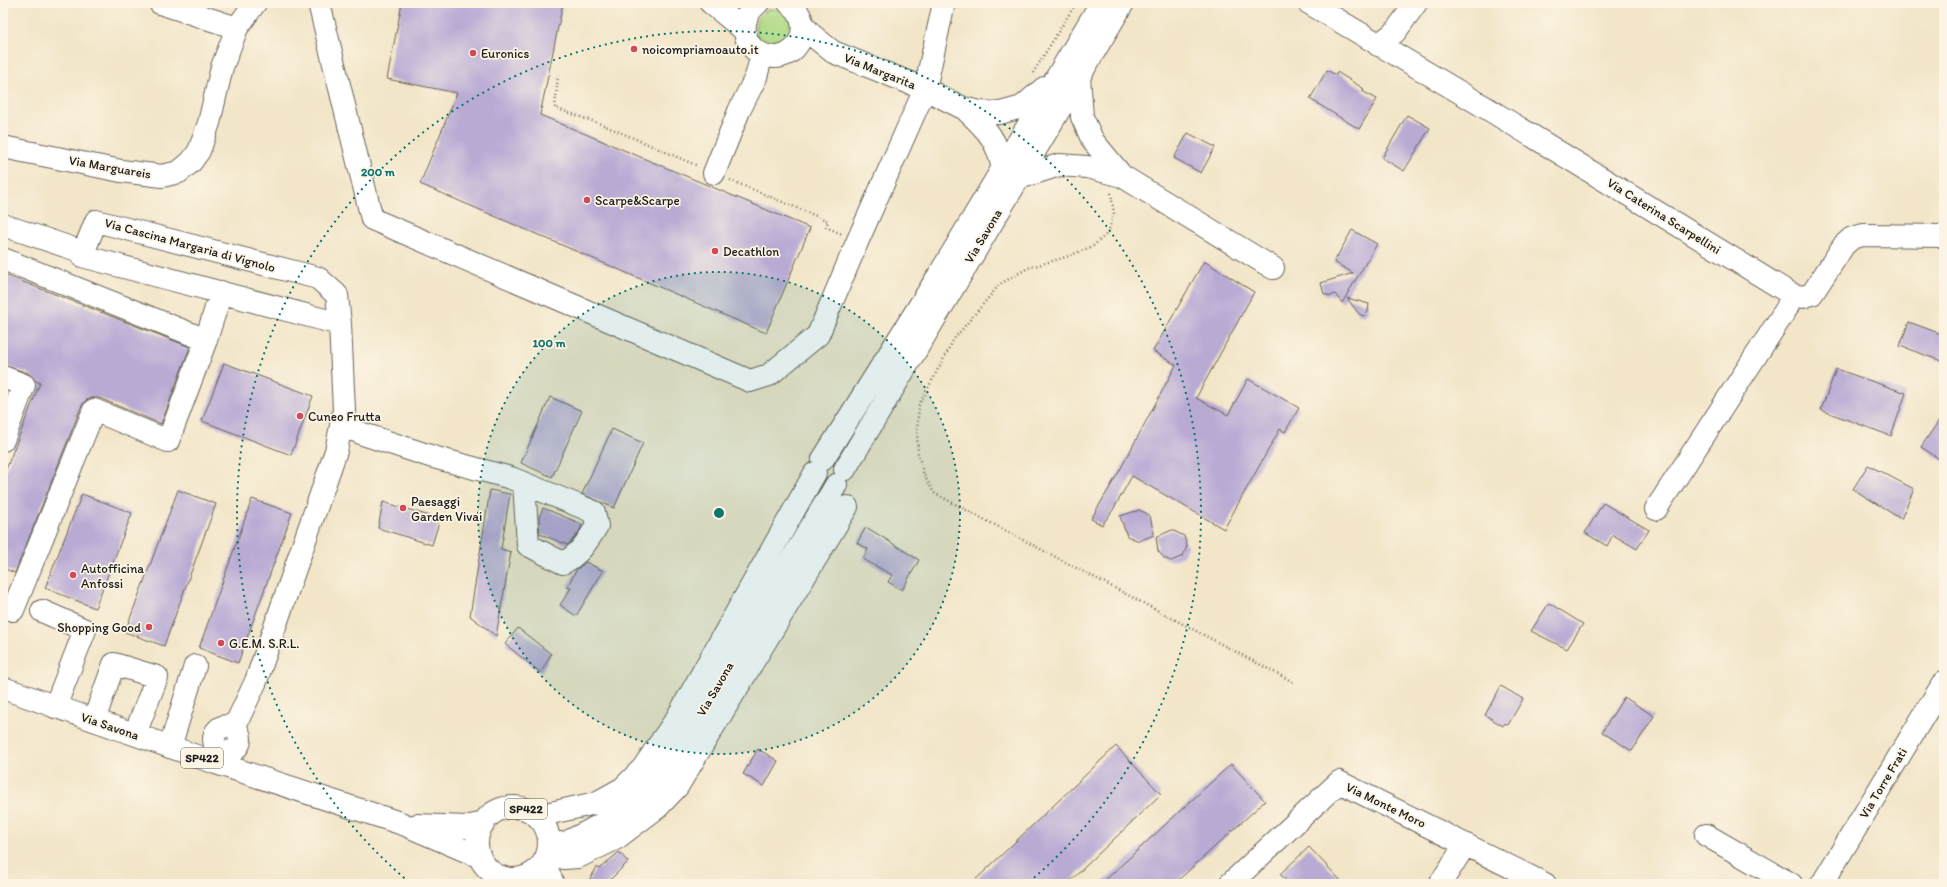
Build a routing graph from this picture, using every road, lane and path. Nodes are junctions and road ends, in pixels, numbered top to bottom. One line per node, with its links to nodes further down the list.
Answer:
1 (160, 3): 13 (street)
2 (255, 3): 13 (street)
3 (320, 3): 20 (street)
4 (711, 3): 14 (street)
5 (732, 3): 11 (street)
6 (944, 3): 20 (street)
7 (1101, 3): 19 (street, Via Savona / SP422)
8 (1123, 3): 19 (street, Via Savona / SP422)
9 (1309, 3): 15 (street, Via Caterina Scarpellini)
10 (1416, 3): 15 (street)
11 (756, 5): 14 (street)
12 (796, 10): 16 (street, Via Margarita); 17 (street)
13 (237, 28): 22 (street, Via Marguareis)
14 (744, 30): 17 (street)
15 (1378, 45): 34 (street, Via Caterina Scarpellini)
16 (833, 52): 17 (street); 20 (street, Via Margarita)
17 (776, 54): 23 (street)
18 (558, 75): 23 (path)
19 (1069, 75): 21 (street, Via Margarita); 24 (street, Via Savona / SP422); 25 (street)
20 (925, 89): 21 (street, Via Margarita)
21 (963, 108): 24 (street, Via Margarita)
22 (3, 147)
23 (714, 173): 27 (path)
24 (1011, 173): 25 (street); 54 (street, Via Savona / SP422); 59 (street, Via Savona / SP422)
25 (1116, 183): 31 (street); 47 (path)
26 (3, 225): 29 (street)
27 (830, 230)
28 (1944, 236): 34 (street, Via Caterina Scarpellini)
29 (83, 254): 32 (street); 33 (street); 35 (street, Via Cascina Margaria di Vignolo)
30 (3, 259): 32 (street)
31 (1273, 268)
32 (71, 286): 36 (street)
33 (221, 292): 35 (street); 36 (street)
34 (1791, 294): 42 (street)
35 (340, 324): 38 (street, Via Cascina Margaria di Vignolo)
36 (206, 340): 43 (street)
37 (3, 377): 39 (street)
38 (342, 425): 40 (street); 53 (street, Via Cascina Margaria di Vignolo)
39 (3, 440)
40 (518, 480)
41 (847, 507): 59 (street)
42 (1656, 509)
43 (3, 606)
44 (42, 611): 49 (street)
45 (195, 666): 52 (street)
46 (1944, 682): 67 (street, Via Torre Frati)
47 (1295, 683)
48 (3, 688): 49 (street, Via Savona / SP422)
49 (56, 707): 50 (street, Via Savona / SP422)
50 (94, 720): 51 (street, Via Savona / SP422); 51 (street)
51 (135, 734): 52 (street, Via Savona / SP422)
52 (170, 747): 53 (street, Via Savona / SP422)
53 (219, 757): 56 (street, Via Savona / SP422)
54 (537, 816): 55 (street, SP422); 59 (street, SP422)
55 (484, 823): 56 (street, Via Savona / SP422); 60 (street)
56 (403, 824): 60 (street, Via Savona / SP422)
57 (1706, 835): 66 (street)
58 (1465, 845): 63 (street, Via Monte Moro); 64 (street); 65 (street, Via Monte Moro)
59 (547, 853): 61 (street, SP422); 62 (street)
60 (480, 857): 61 (street, SP422)
61 (514, 881)
62 (553, 884)
63 (1230, 884)
64 (1440, 884)
65 (1545, 884)
66 (1791, 884)
67 (1822, 884)

